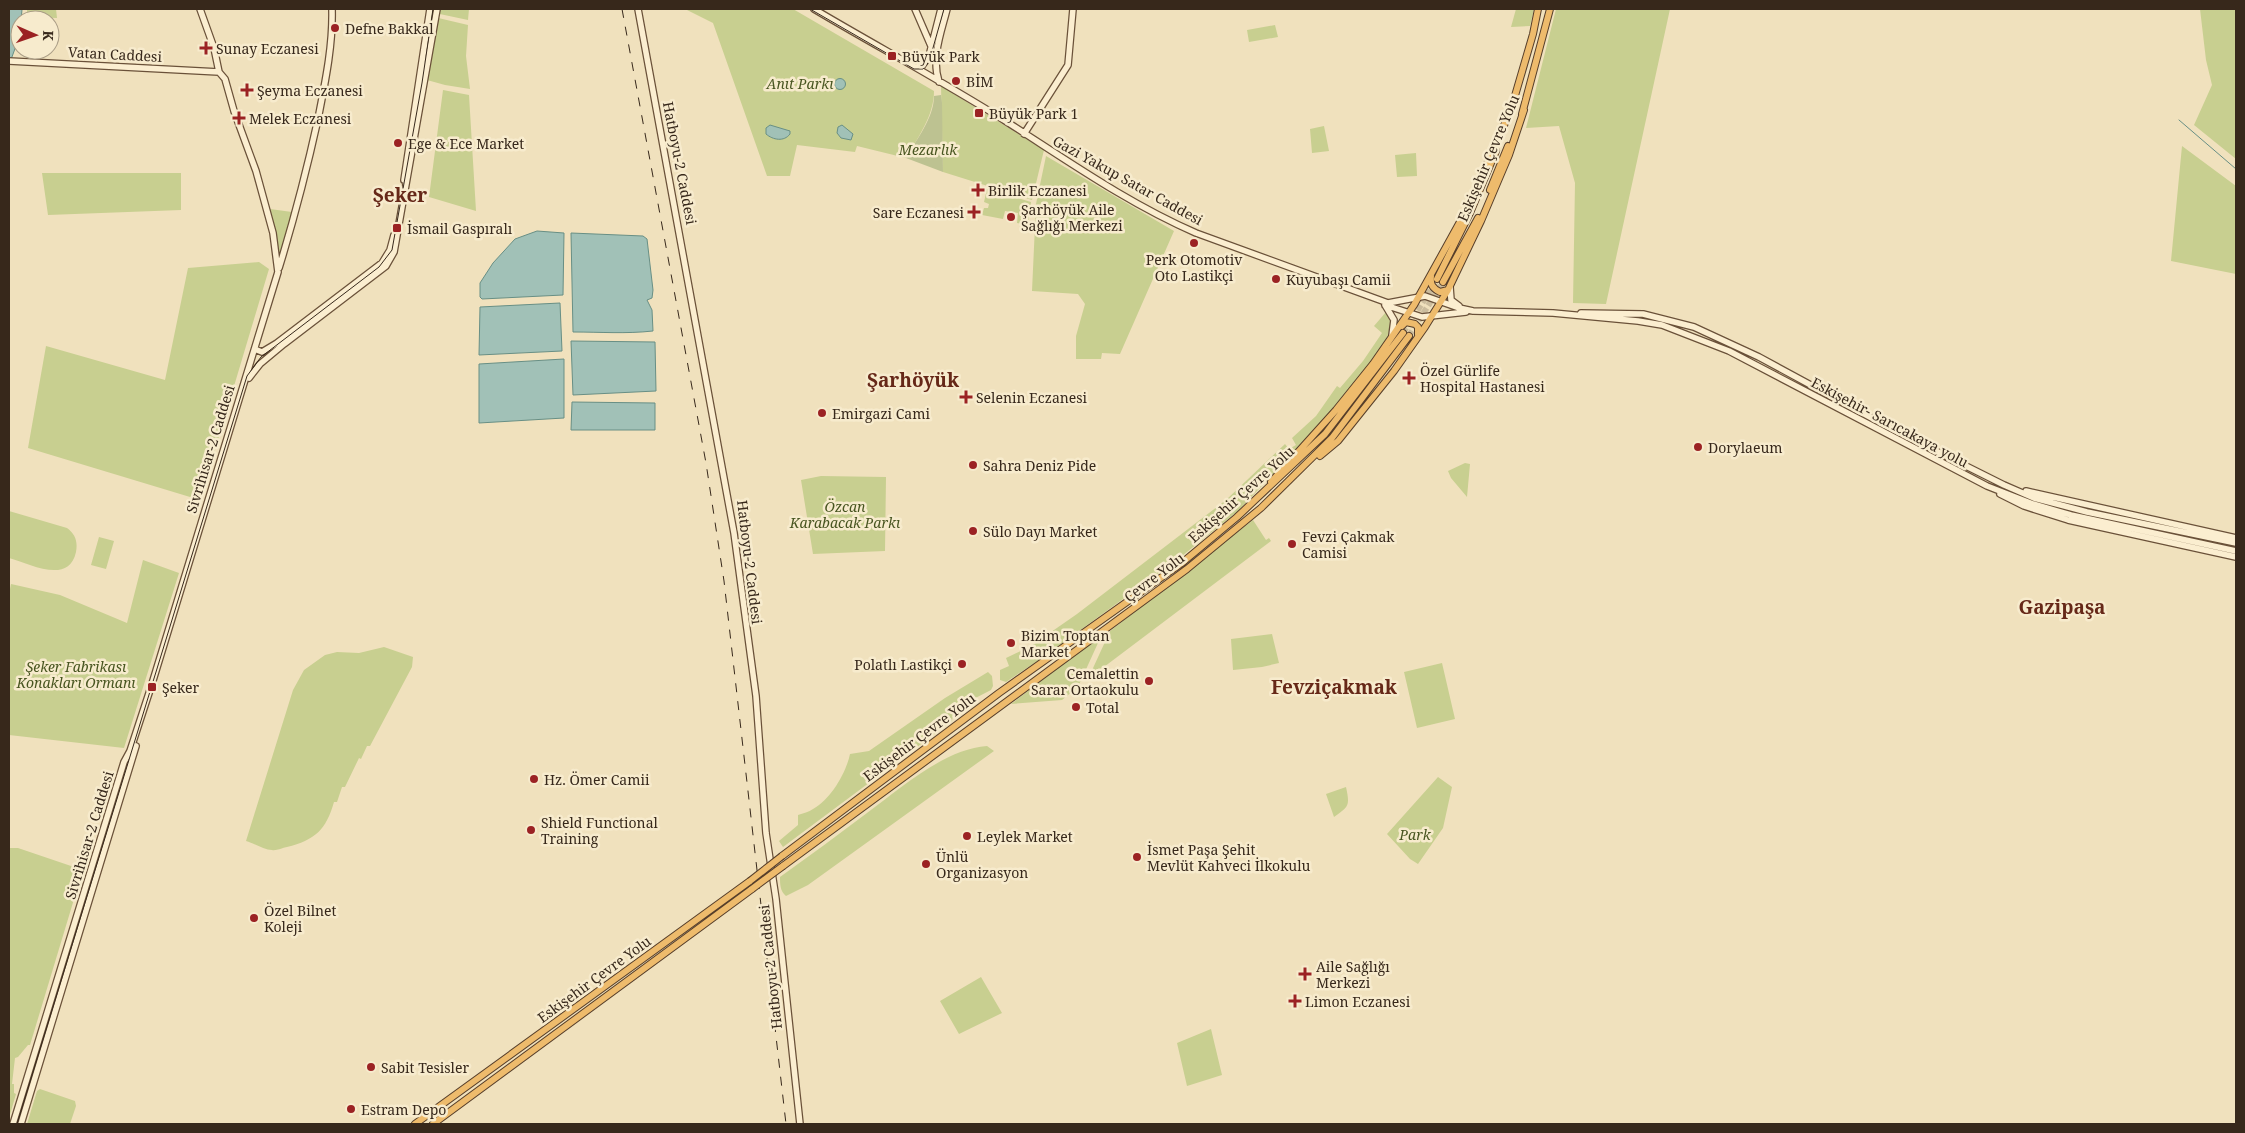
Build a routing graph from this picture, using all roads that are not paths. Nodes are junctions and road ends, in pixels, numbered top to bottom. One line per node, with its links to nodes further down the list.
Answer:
1 (200, 9): 17 (main road)
2 (332, 9): 22 (main road)
3 (430, 9): 39 (main road)
4 (437, 9): 40 (main road)
5 (638, 9): 54 (main road, Hatboyu-2 Caddesi)
6 (809, 9): 19 (main road, Gazi Yakup Satar Caddesi)
7 (814, 9): 16 (main road, Gazi Yakup Satar Caddesi)
8 (915, 9): 14 (main road)
9 (941, 9): 14 (main road)
10 (947, 9): 18 (main road)
11 (1073, 9): 21 (main road)
12 (1538, 9): 23 (highway, Eskişehir Çevre Yolu)
13 (1550, 9): 20 (highway, Eskişehir Çevre Yolu)
14 (931, 46): 16 (main road)
15 (12, 61): 17 (main road, Vatan Caddesi)
16 (914, 67): 18 (main road, Gazi Yakup Satar Caddesi)
17 (219, 72): 22 (main road)
18 (938, 80): 19 (main road); 21 (main road, Gazi Yakup Satar Caddesi)
19 (941, 86): 27 (main road, Gazi Yakup Satar Caddesi)
20 (1524, 110): 23 (highway, Eskişehir Çevre Yolu); 24 (highway)
21 (1024, 134): 25 (main road, Gazi Yakup Satar Caddesi)
22 (278, 272): 39 (main road, Sivrihisar-2 Caddesi); 50 (main road, Sivrihisar-2 Caddesi)
23 (1437, 279): 24 (highway); 25 (highway)
24 (1449, 287): 26 (highway); 29 (main road)
25 (1419, 296): 26 (main road, Gazi Yakup Satar Caddesi); 28 (highway)
26 (1439, 304): 29 (main road); 34 (highway)
27 (1385, 305): 31 (main road, Gazi Yakup Satar Caddesi); 37 (main road)
28 (1414, 305): 31 (highway); 33 (main road)
29 (1472, 310): 30 (main road, Eskişehir- Sarıcakaya yolu); 32 (main road, Gazi Yakup Satar Caddesi)
30 (1536, 312): 42 (main road, Eskişehir- Sarıcakaya yolu); 43 (main road, Eskişehir- Sarıcakaya yolu)
31 (1409, 313): 33 (main road, Gazi Yakup Satar Caddesi); 36 (highway)
32 (1448, 314): 34 (main road, Gazi Yakup Satar Caddesi); 35 (main road)
33 (1419, 316): 34 (main road, Gazi Yakup Satar Caddesi)
34 (1432, 316): 35 (highway)
35 (1425, 328): 38 (highway)
36 (1403, 333): 37 (highway); 38 (highway); 41 (highway, Çevre Yolu); 44 (highway, Eskişehir Çevre Yolu)
37 (1391, 339): 44 (highway)
38 (1415, 341): 41 (highway)
39 (256, 350): 40 (main road, Sivrihisar-2 Caddesi)
40 (249, 378): 51 (main road, Sivrihisar-2 Caddesi)
41 (1288, 483): 49 (highway, Çevre Yolu)
42 (1987, 486): 47 (main road, Eskişehir- Sarıcakaya yolu); 48 (main road)
43 (2004, 486): 45 (main road); 46 (main road, Eskişehir- Sarıcakaya yolu)
44 (1259, 498): 52 (highway, Eskişehir Çevre Yolu, bridge)
45 (2236, 538)
46 (2236, 543)
47 (2236, 551)
48 (2236, 557)
49 (996, 708): 53 (highway, Eskişehir Çevre Yolu, bridge)
50 (13, 1124)
51 (21, 1124)
52 (415, 1124)
53 (433, 1124)
54 (800, 1124)

